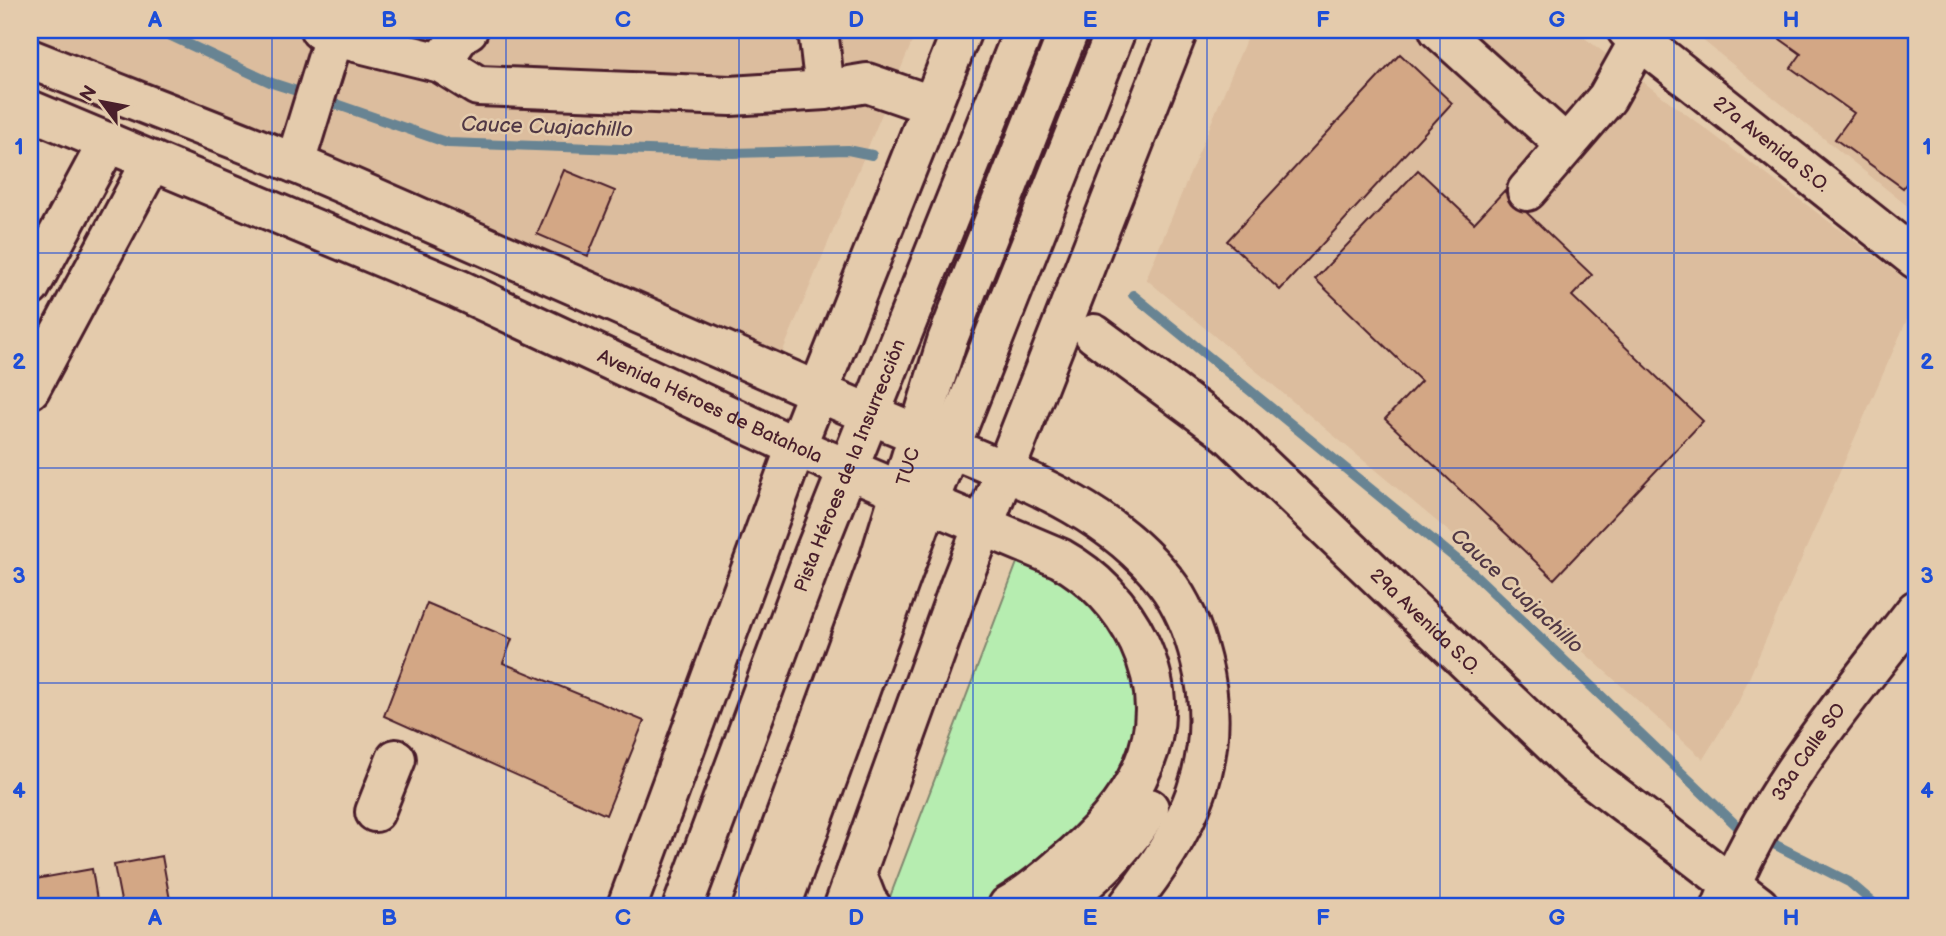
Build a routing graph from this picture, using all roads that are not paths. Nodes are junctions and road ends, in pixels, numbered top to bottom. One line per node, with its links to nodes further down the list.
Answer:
1 (468, 30): 13 (main road)
2 (818, 30): 14 (main road)
3 (962, 30): 15 (main road)
4 (1024, 30): 29 (main road, Pista Héroes de la Insurrección)
5 (1046, 30): 29 (main road, TUC)
6 (1069, 30): 29 (main road, TUC)
7 (1116, 30): 29 (main road, Pista Héroes de la Insurrección)
8 (1178, 30): 30 (main road)
9 (1439, 30): 18 (main road)
10 (1634, 34): 18 (main road); 23 (main road, 27a Avenida S.O.)
11 (330, 39): 13 (main road); 20 (main road)
12 (30, 59): 20 (main road, Avenida Héroes de Batahola)
13 (441, 63): 14 (main road)
14 (825, 90): 15 (main road)
15 (932, 105): 26 (main road)
16 (30, 110): 17 (main road, Avenida Héroes de Batahola)
17 (108, 142): 19 (main road, Avenida Héroes de Batahola); 24 (main road)
18 (1566, 145): 21 (main road)
19 (152, 161): 22 (main road, Avenida Héroes de Batahola); 27 (main road)
20 (295, 163): 22 (main road); 26 (main road, Avenida Héroes de Batahola)
21 (1527, 191)
22 (278, 213): 28 (main road, Avenida Héroes de Batahola)
23 (1916, 259)
24 (30, 288)
25 (1094, 334): 34 (main road, 29a Avenida S.O.)
26 (806, 387): 28 (main road); 29 (main road, Avenida Héroes de Batahola)
27 (30, 388)
28 (796, 447): 29 (main road, Avenida Héroes de Batahola); 36 (main road)
29 (899, 460): 30 (main road, Avenida Héroes de Batahola); 30 (main road, Avenida Héroes de Batahola); 37 (main road, Pista Héroes de la Insurrección); 38 (main road, TUC); 39 (main road, TUC); 40 (main road, Pista Héroes de la Insurrección)
30 (993, 500): 35 (main road); 41 (main road, Avenida Héroes de Batahola); 42 (main road); 43 (main road, Avenida Héroes de Batahola)
31 (1916, 610): 34 (main road, 33a Calle SO)
32 (396, 759): 33 (main road)
33 (375, 812)
34 (1738, 891)
35 (857, 895)
36 (627, 906)
37 (683, 906)
38 (730, 906)
39 (752, 906)
40 (781, 906)
41 (1010, 906)
42 (1057, 906)
43 (1128, 906)

